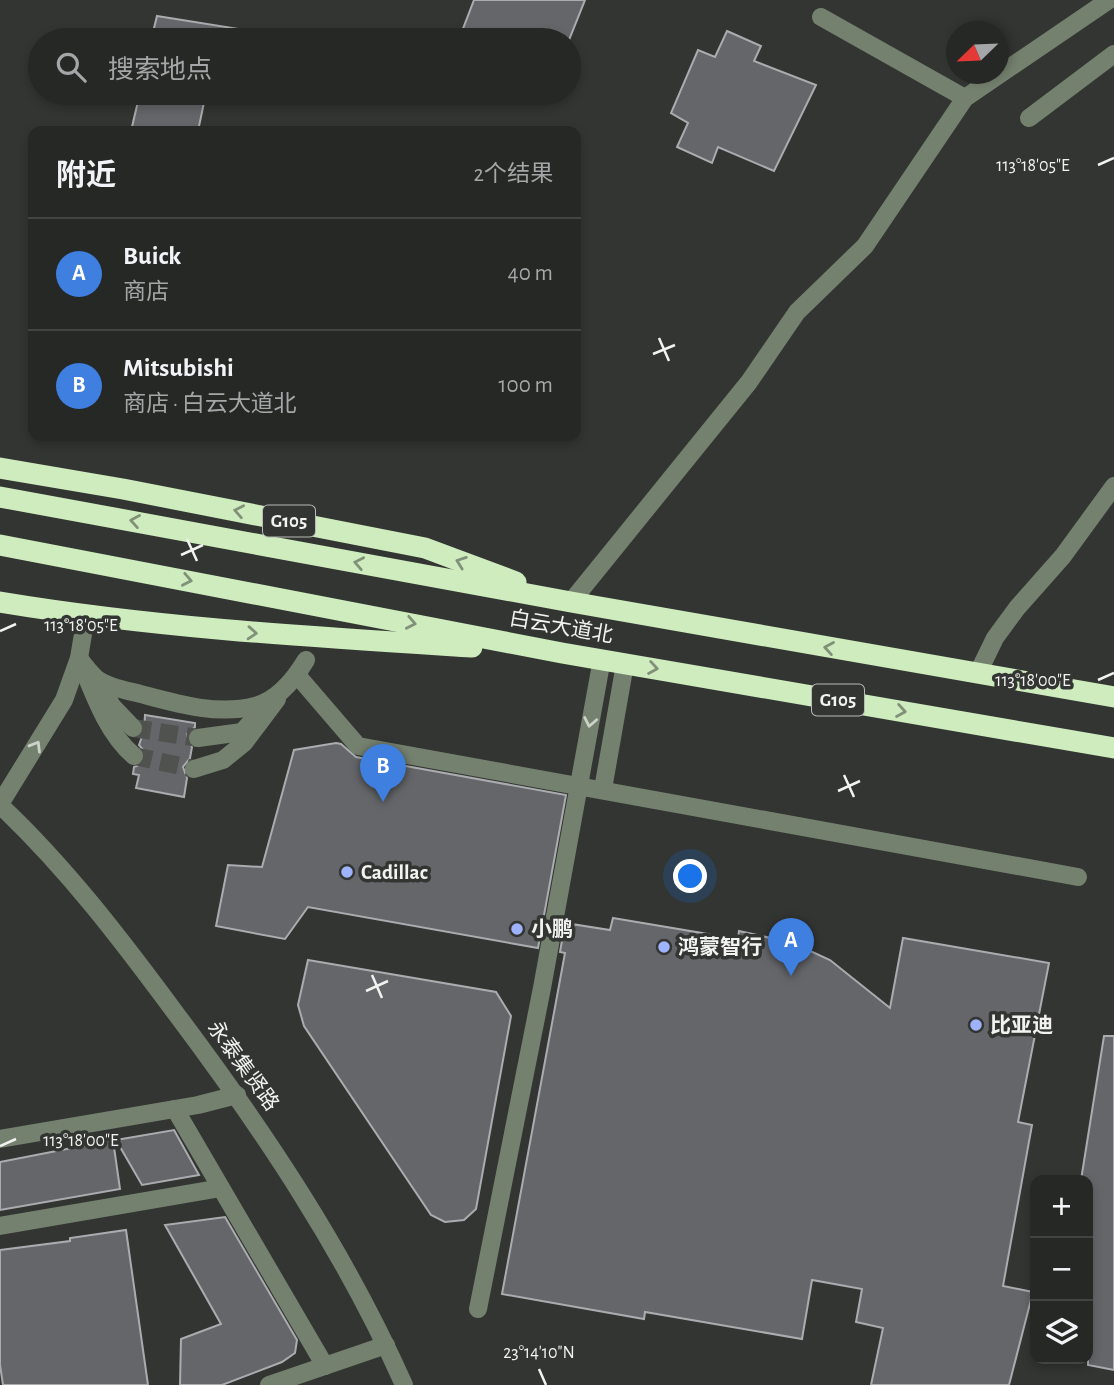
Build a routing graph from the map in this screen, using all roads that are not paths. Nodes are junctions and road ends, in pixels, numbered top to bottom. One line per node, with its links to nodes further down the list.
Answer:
1 (1109, 0): 4 (street)
2 (821, 17): 4 (street)
3 (1114, 54): 5 (street)
4 (965, 98): 11 (street)
5 (1029, 118)
6 (0, 468): 11 (highway, G105, one-way to 6)
7 (1114, 486): 17 (street)
8 (0, 497): 11 (highway, 白云大道北 / G105, one-way to 8)
9 (0, 545): 13 (highway, 白云大道北 / G105, one-way to 13)
10 (0, 602): 12 (highway, G105)
11 (571, 602): 17 (highway, 白云大道北 / G105, one-way to 11)
12 (86, 617): 13 (highway, G105, one-way to 13); 14 (street)
13 (562, 653): 15 (highway, 白云大道北 / G105)
14 (79, 658): 18 (street); 24 (street); 28 (street, one-way to 14)
15 (602, 659): 16 (highway, 白云大道北 / G105); 26 (street, one-way to 26)
16 (625, 664): 23 (highway, 白云大道北 / G105, one-way to 23); 27 (street)
17 (978, 673): 20 (highway, 白云大道北 / G105)
18 (97, 679): 19 (street); 21 (street)
19 (275, 696): 22 (street); 25 (street); 26 (street)
20 (1114, 696)
21 (134, 728)
22 (198, 738)
23 (1114, 748)
24 (134, 756)
25 (194, 769)
26 (578, 784): 27 (street); 35 (street)
27 (603, 789): 29 (street)
28 (0, 804): 30 (street, 永泰集贤路)
29 (1078, 877)
30 (237, 1095): 31 (street); 36 (street, 永泰集贤路)
31 (175, 1109): 32 (street); 33 (street)
32 (0, 1139)
33 (221, 1188): 34 (street); 37 (street)
34 (0, 1226)
35 (478, 1309)
36 (386, 1345): 37 (street); 39 (street, 永泰集贤路)
37 (324, 1366): 38 (street)
38 (269, 1385)
39 (404, 1385)

